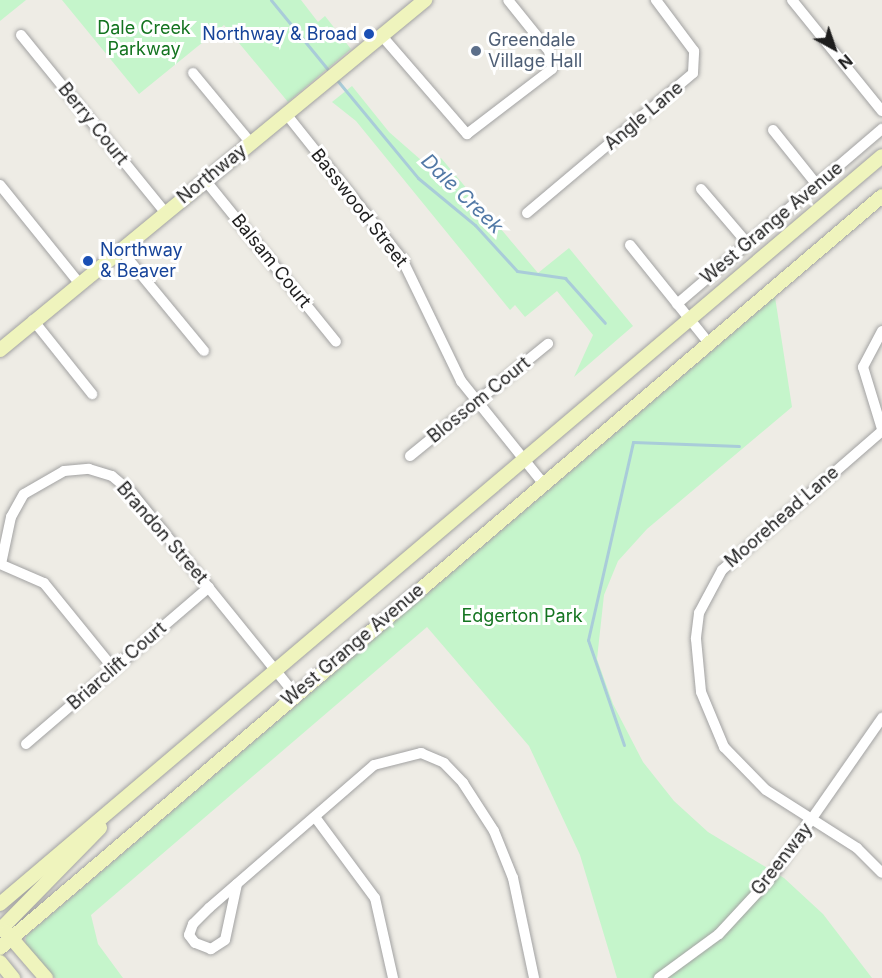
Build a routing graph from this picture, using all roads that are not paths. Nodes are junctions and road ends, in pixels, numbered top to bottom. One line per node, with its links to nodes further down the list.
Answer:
1 (425, 0): 6 (street, Northway)
2 (508, 0): 6 (street)
3 (656, 0): 20 (street, Angle Lane)
4 (792, 0): 8 (street)
5 (21, 35): 19 (street, Berry Court)
6 (382, 36): 9 (street, Northway)
7 (193, 73): 12 (street)
8 (882, 111)
9 (287, 115): 12 (street, Northway); 35 (street, Basswood Street)
10 (882, 129): 16 (street, West Grange Avenue)
11 (773, 130): 16 (street)
12 (251, 143): 14 (street, Northway)
13 (882, 156): 27 (street, West Grange Avenue)
14 (205, 180): 19 (street, Northway); 29 (street, Balsam Court)
15 (0, 185): 24 (street)
16 (817, 185): 21 (street, West Grange Avenue)
17 (701, 189): 21 (street)
18 (882, 196): 30 (street, West Grange Avenue)
19 (165, 212): 23 (street, Northway)
20 (527, 213)
21 (748, 244): 25 (street, West Grange Avenue)
22 (630, 245): 25 (street)
23 (120, 249): 24 (street, Northway); 33 (street)
24 (80, 284): 26 (street, Northway)
25 (677, 304): 27 (street)
26 (33, 320): 32 (street, Northway); 34 (street)
27 (686, 320): 30 (street); 38 (street, West Grange Avenue)
28 (882, 331): 36 (street)
29 (336, 342)
30 (708, 342): 39 (street, West Grange Avenue)
31 (548, 345): 35 (street, Blossom Court)
32 (0, 350)
33 (204, 351)
34 (92, 394)
35 (478, 403): 37 (street, Blossom Court); 38 (street, Basswood Street)
36 (882, 430): 49 (street, Moorehead Lane)
37 (410, 456)
38 (522, 459): 39 (street, Basswood Street); 42 (street, West Grange Avenue)
39 (543, 483): 44 (street, West Grange Avenue)
40 (0, 564): 41 (street, Brandon Street); 43 (street)
41 (209, 587): 42 (street, Brandon Street); 43 (street, Briarclift Court)
42 (276, 667): 44 (street, Brandon Street); 47 (street, West Grange Avenue)
43 (113, 668): 46 (street, Briarclift Court)
44 (295, 694): 53 (street, West Grange Avenue)
45 (882, 718): 49 (street, Greenway)
46 (26, 744)
47 (133, 790): 52 (street, West Grange Avenue); 53 (street)
48 (315, 817): 51 (street); 58 (street); 59 (street)
49 (813, 820): 50 (street, Moorehead Lane); 60 (street, Greenway)
50 (882, 873)
51 (237, 884): 51 (street)
52 (0, 904)
53 (3, 930): 54 (street, West Grange Avenue); 57 (street)
54 (0, 948)
55 (0, 962): 56 (street)
56 (13, 978)
57 (46, 978)
58 (393, 978)
59 (534, 978)
60 (658, 978)

